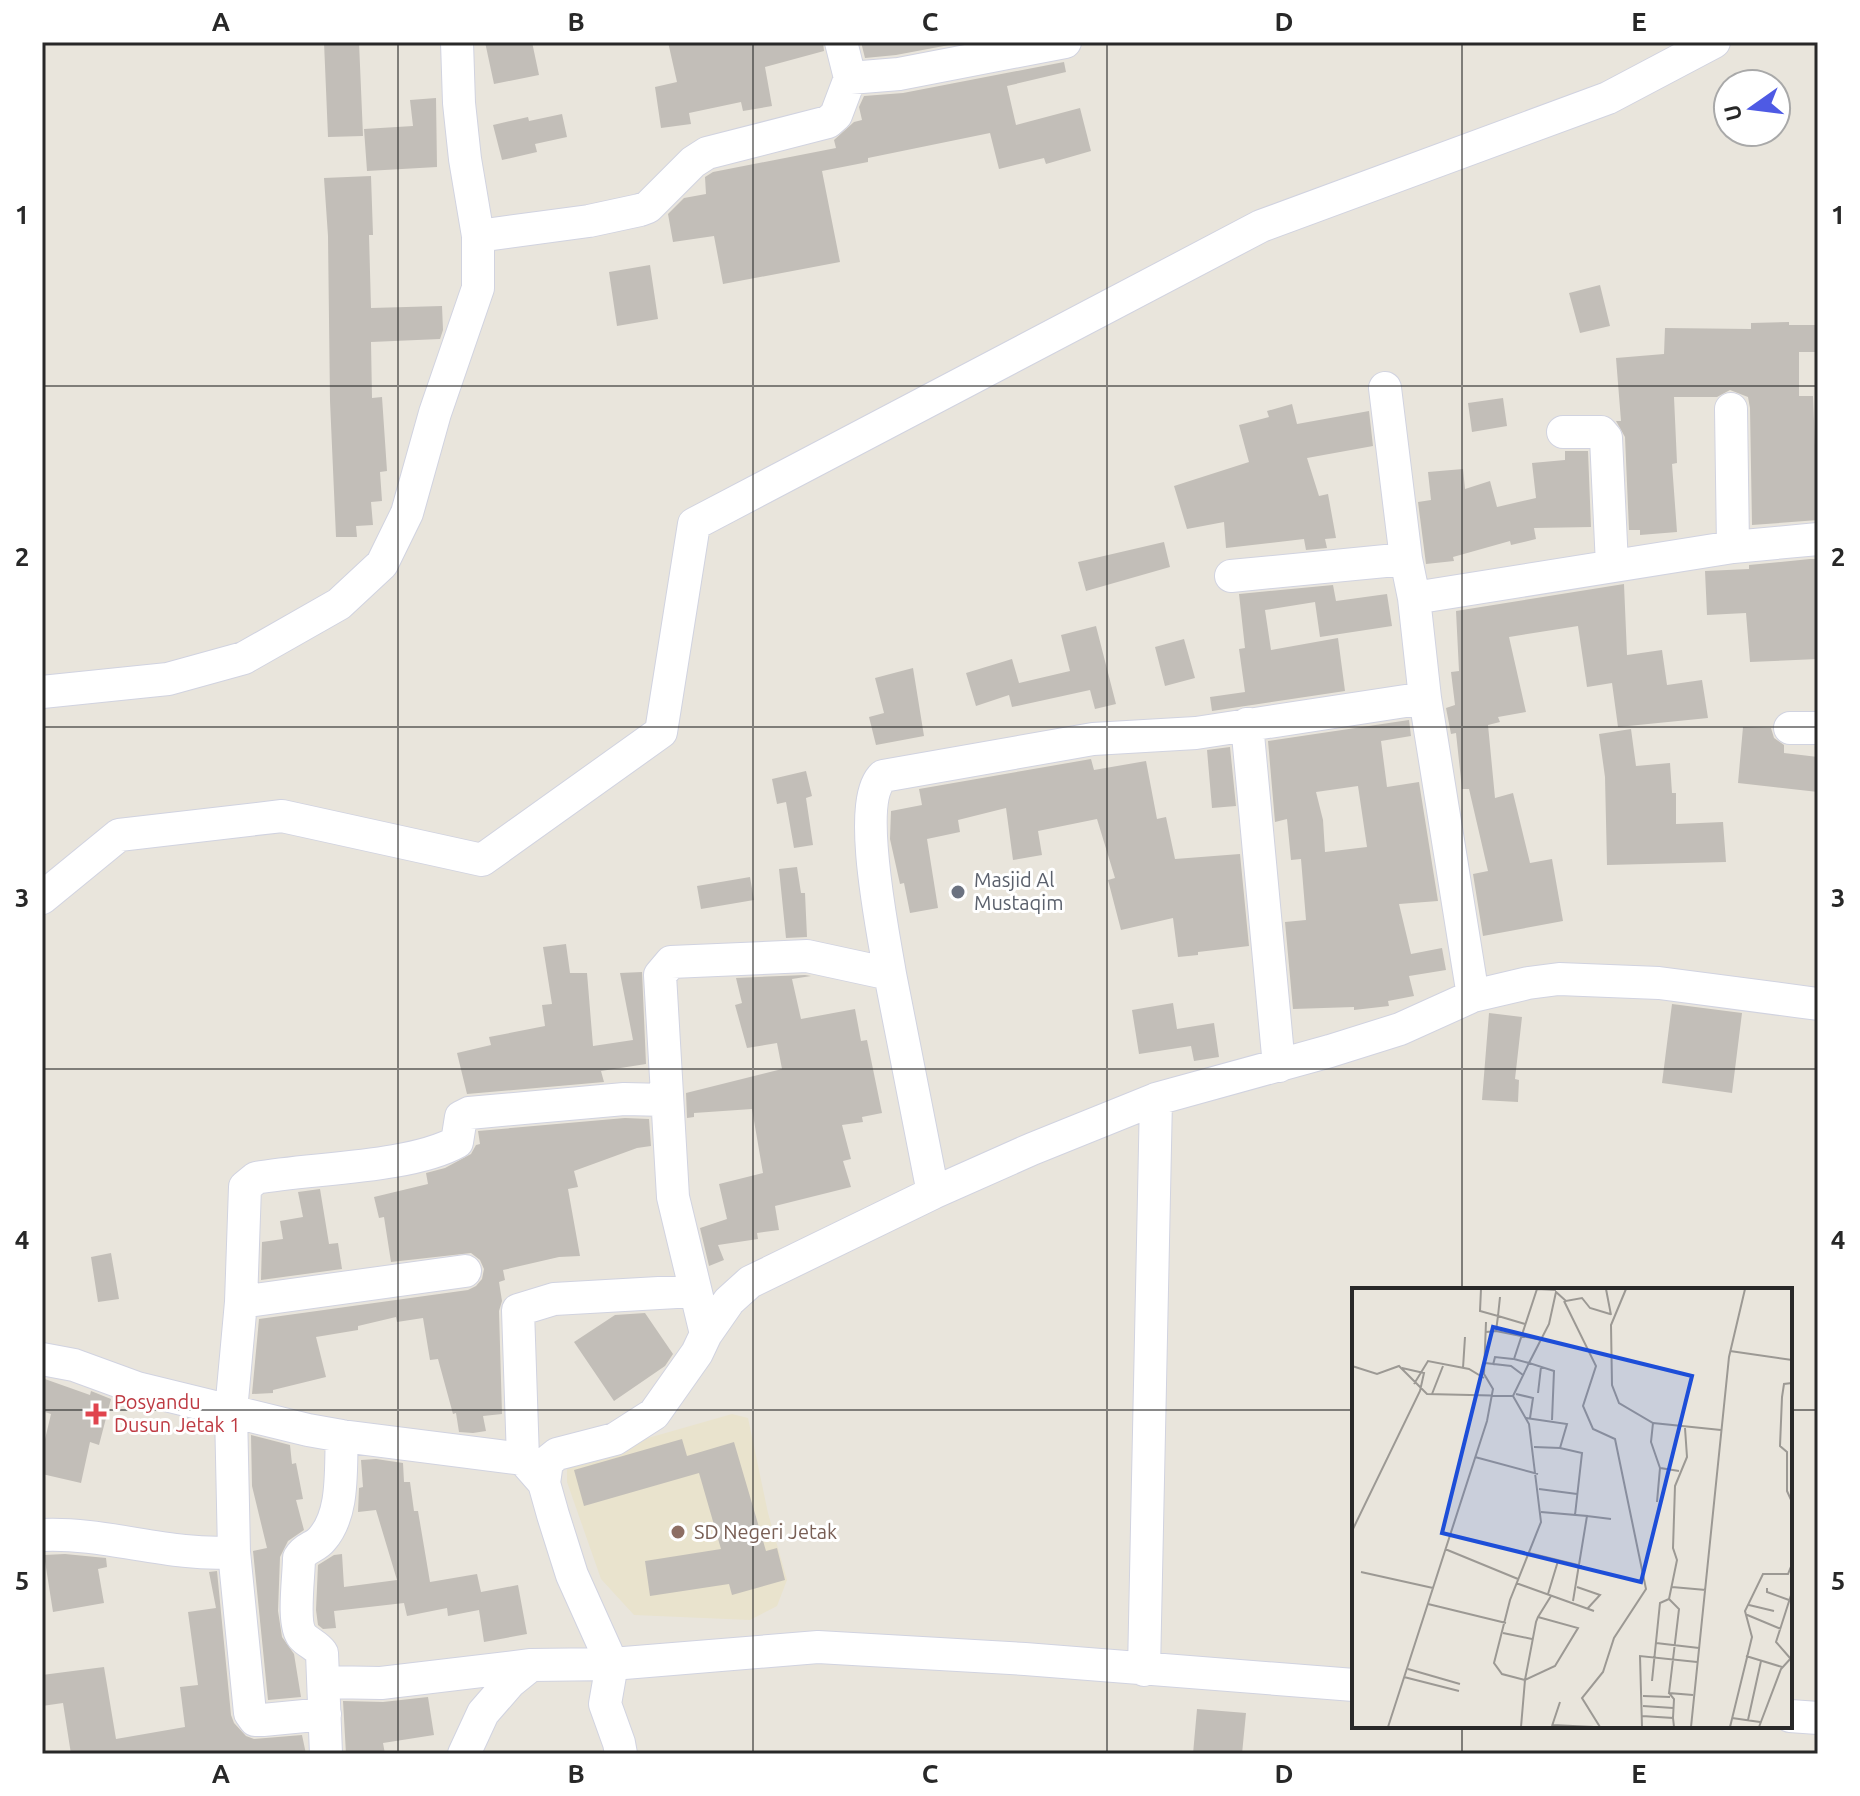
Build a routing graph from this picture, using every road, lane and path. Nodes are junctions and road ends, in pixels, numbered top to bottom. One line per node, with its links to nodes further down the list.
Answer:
1 (457, 42): 6 (street)
2 (841, 42): 5 (street)
3 (1065, 42): 5 (street)
4 (1714, 42): 19 (street)
5 (850, 78): 6 (street)
6 (478, 236): 16 (street)
7 (1385, 388): 12 (street)
8 (1731, 409): 11 (street)
9 (1563, 432): 13 (street)
10 (1818, 539): 11 (street)
11 (1733, 547): 13 (street)
12 (1406, 559): 14 (street); 15 (street)
13 (1612, 565): 15 (street)
14 (1231, 576)
15 (1414, 598): 17 (street)
16 (42, 692)
17 (1425, 698): 18 (street); 21 (street)
18 (1247, 724): 20 (street); 23 (street)
19 (42, 898)
20 (890, 974): 25 (street); 26 (street)
21 (1473, 996): 22 (street); 23 (street)
22 (1818, 1004)
23 (1279, 1066): 24 (street)
24 (1156, 1099): 26 (street); 40 (street)
25 (667, 1100): 28 (street); 29 (street)
26 (933, 1193): 30 (street)
27 (465, 1271): 29 (street)
28 (694, 1291): 30 (street); 34 (street)
29 (241, 1302): 32 (street)
30 (706, 1334): 35 (street)
31 (42, 1359): 32 (street)
32 (231, 1411): 33 (street); 37 (street)
33 (342, 1436): 34 (street); 41 (street)
34 (523, 1459): 35 (street)
35 (544, 1483): 38 (street)
36 (42, 1535): 37 (street)
37 (234, 1552): 43 (street)
38 (612, 1664): 39 (street); 40 (street); 48 (street)
39 (531, 1665): 41 (street); 47 (street)
40 (1144, 1670): 42 (street)
41 (324, 1682): 43 (street)
42 (1352, 1685)
43 (325, 1714): 46 (street)
44 (1792, 1716): 45 (street)
45 (1818, 1718)
46 (326, 1754)
47 (464, 1754)
48 (621, 1754)

